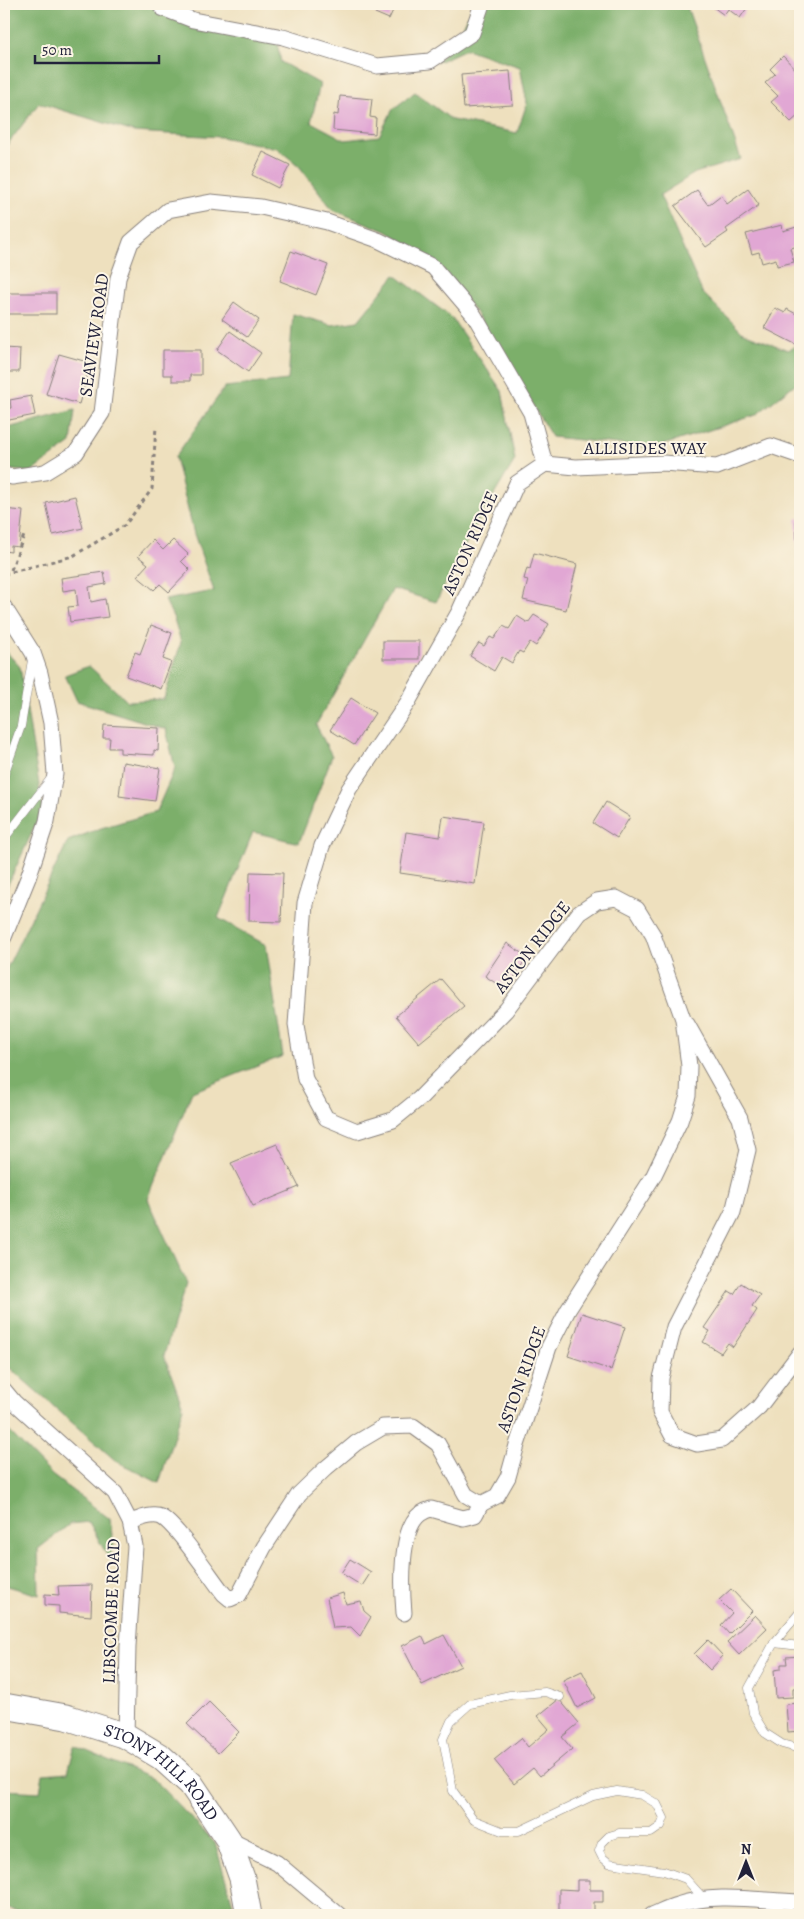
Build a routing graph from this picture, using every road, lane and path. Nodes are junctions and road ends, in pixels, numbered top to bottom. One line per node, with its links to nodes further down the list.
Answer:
1 (160, 4): 2 (street)
2 (482, 4)
3 (156, 426): 8 (path)
4 (800, 456): 5 (street, ALLISIDES WAY)
5 (545, 464): 6 (street, SEAVIEW ROAD); 16 (street, ASTON RIDGE)
6 (4, 475)
7 (25, 533): 8 (path)
8 (11, 571): 9 (path)
9 (4, 574)
10 (4, 607): 11 (street)
11 (33, 653): 12 (street); 13 (lane)
12 (55, 774): 14 (lane); 15 (street)
13 (4, 775)
14 (4, 838)
15 (4, 937)
16 (683, 1019): 17 (street); 19 (street, ASTON RIDGE)
17 (800, 1353)
18 (4, 1390): 20 (street, LIBSCOMBE ROAD)
19 (481, 1504): 20 (street); 22 (street, ASTON RIDGE)
20 (130, 1522): 27 (street, LIBSCOMBE ROAD)
21 (800, 1612): 23 (lane)
22 (404, 1613)
23 (774, 1643): 24 (lane); 28 (lane)
24 (800, 1646)
25 (560, 1697): 30 (lane)
26 (4, 1706): 27 (main road, STONY HILL ROAD)
27 (126, 1736): 29 (main road, STONY HILL ROAD)
28 (800, 1749)
29 (228, 1839): 32 (main road, STONY HILL ROAD); 33 (street)
30 (704, 1900): 31 (street); 34 (street)
31 (800, 1902)
32 (250, 1915)
33 (339, 1915)
34 (652, 1915)

